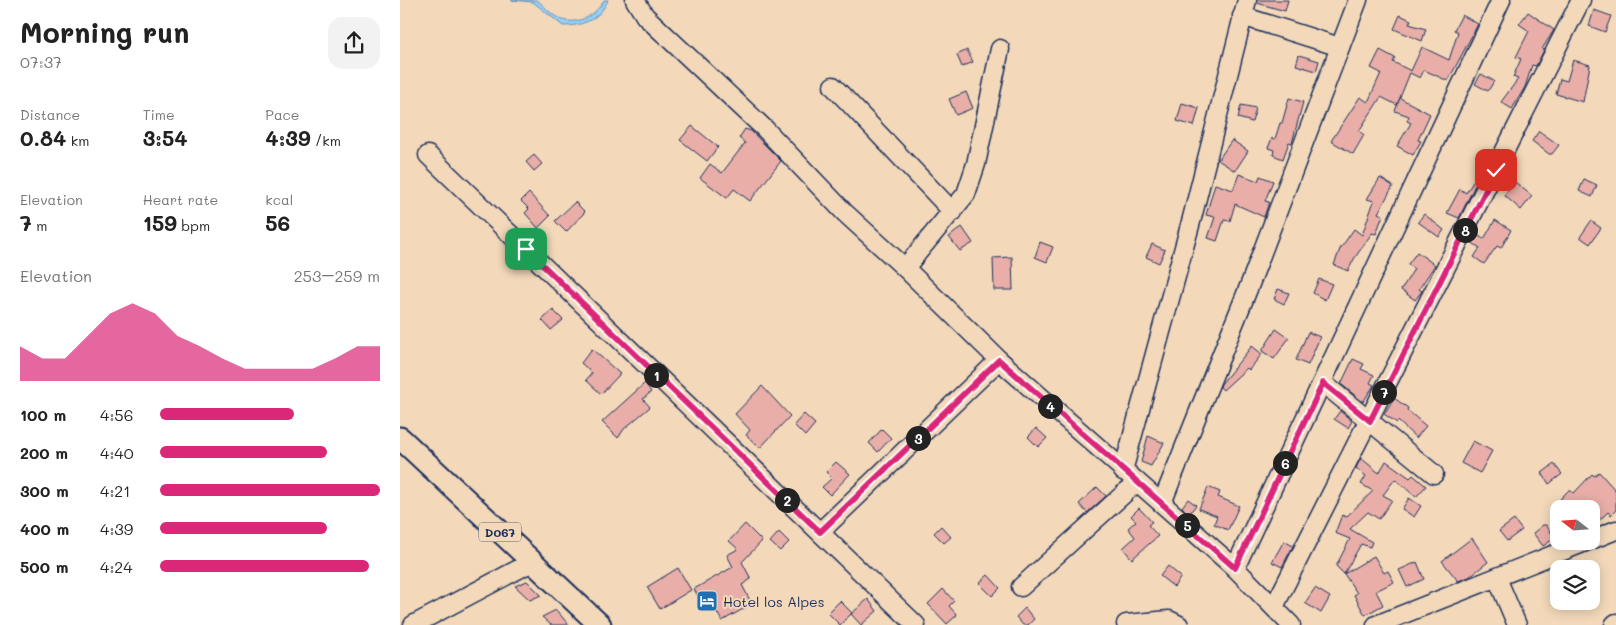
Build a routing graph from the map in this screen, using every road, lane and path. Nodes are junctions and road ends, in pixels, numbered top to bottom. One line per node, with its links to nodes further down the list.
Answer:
1 (635, 0): 11 (street)
2 (1358, 0): 6 (street)
3 (1501, 0): 13 (street)
4 (1581, 0): 14 (street)
5 (1245, 8): 6 (street); 16 (street)
6 (1340, 47): 19 (street)
7 (1000, 49): 10 (street)
8 (833, 86): 10 (street)
9 (428, 155): 21 (street)
10 (953, 212): 11 (street)
11 (905, 268): 12 (street)
12 (999, 360): 16 (street); 21 (street)
13 (1323, 383): 14 (street); 25 (street)
14 (1370, 421): 17 (street); 28 (street)
15 (400, 438): 24 (main road, D067)
16 (1123, 471): 18 (street)
17 (1434, 474)
18 (1137, 482): 19 (street); 27 (street)
19 (1162, 503): 25 (street)
20 (1616, 530): 22 (street)
21 (820, 532): 32 (street)
22 (1600, 536)
23 (1566, 550): 26 (street)
24 (532, 562): 30 (street); 31 (main road, D067)
25 (1235, 568): 28 (street)
26 (1497, 578): 35 (street); 36 (street)
27 (1021, 587)
28 (1274, 607): 34 (street)
29 (1126, 624): 33 (street)
30 (413, 625)
31 (600, 625)
32 (916, 625)
33 (1179, 625)
34 (1291, 625)
35 (1376, 625)
36 (1517, 625)

